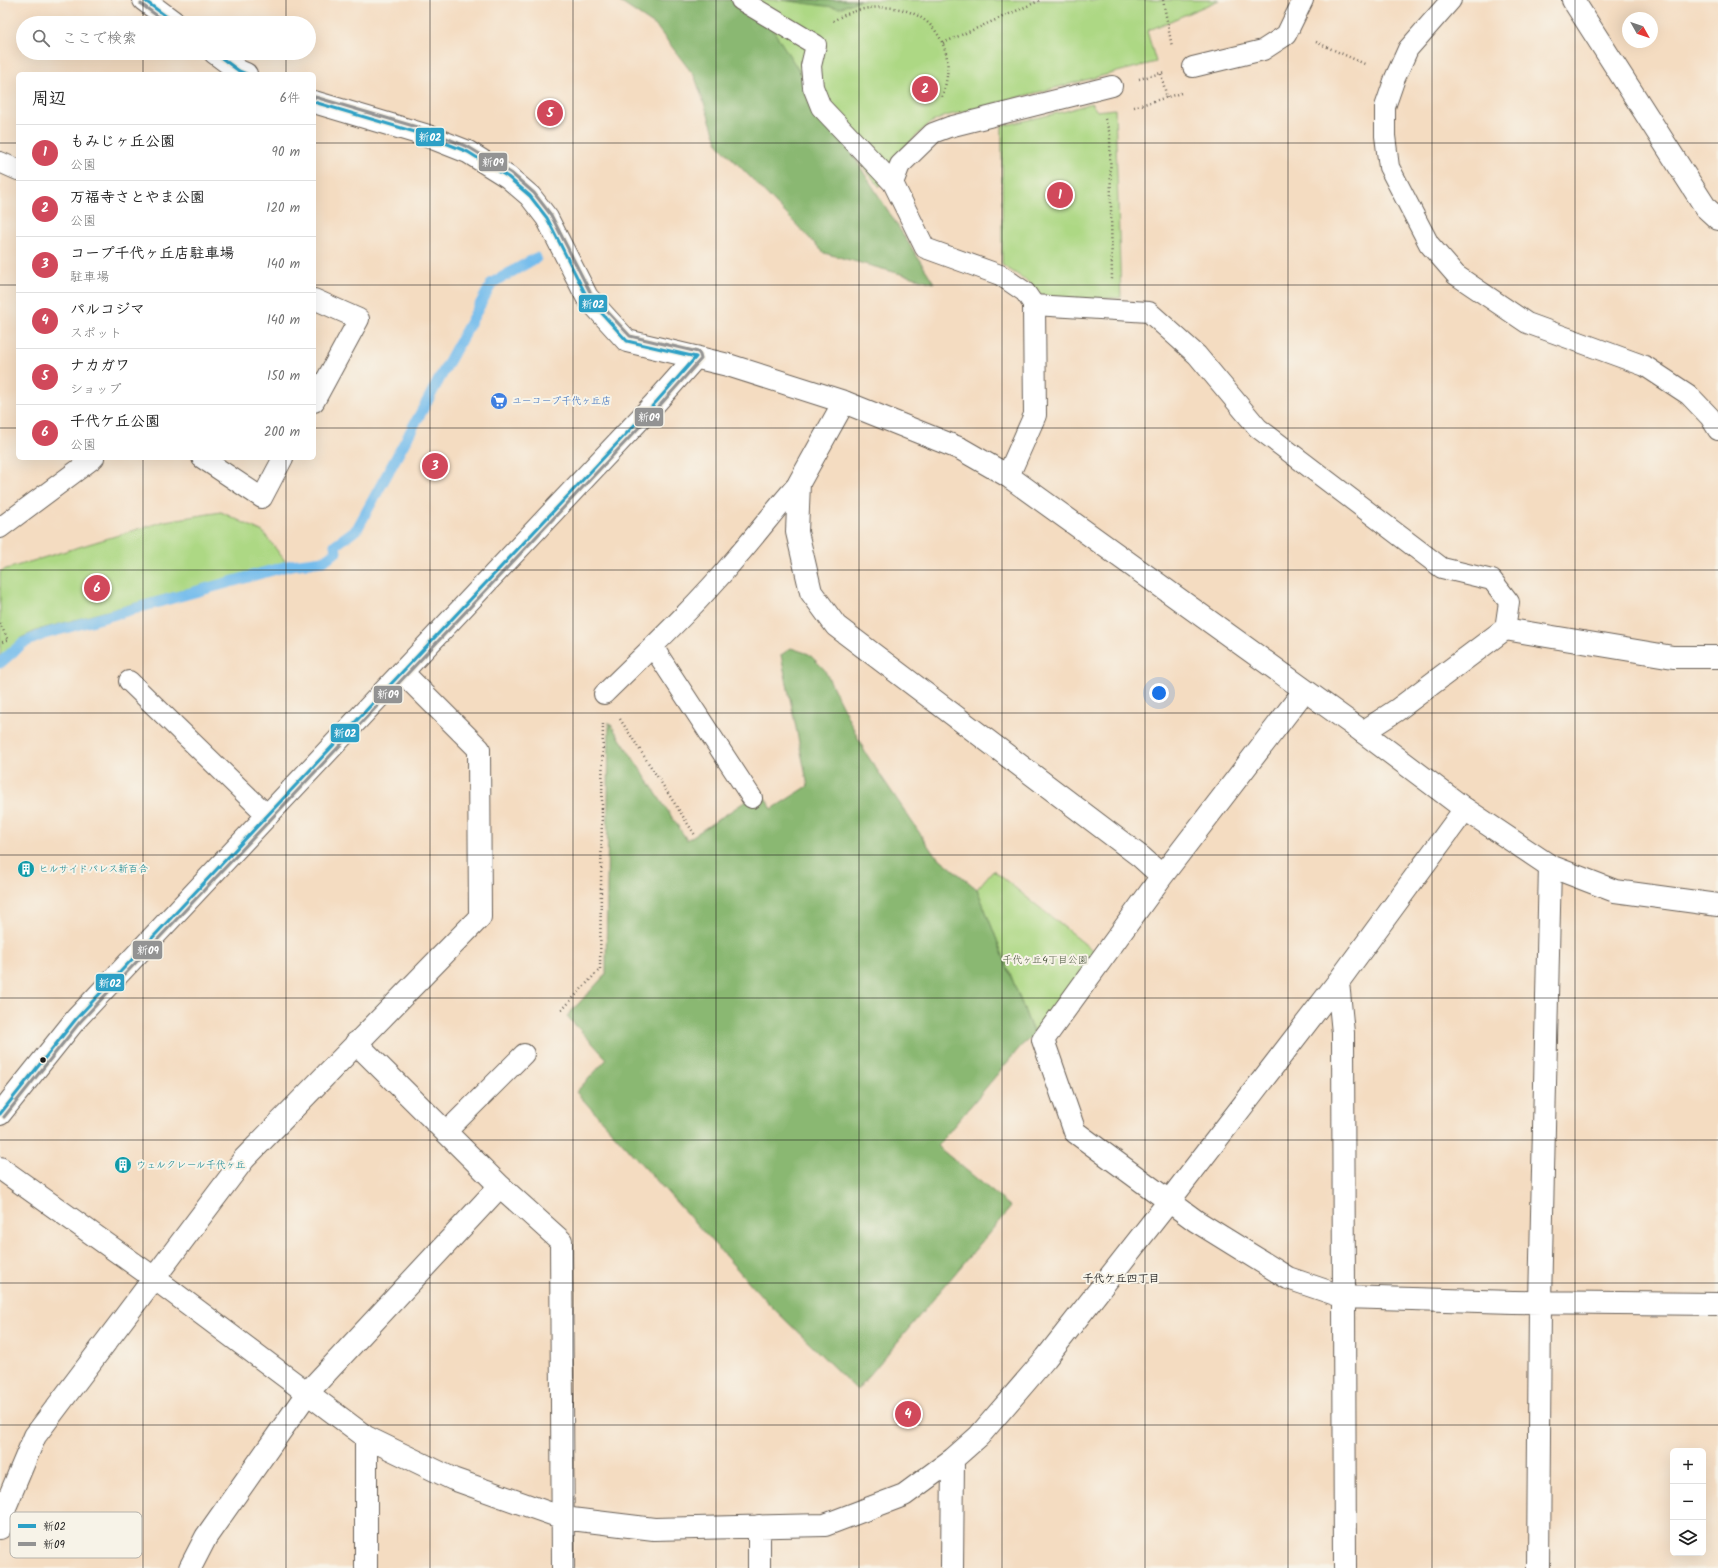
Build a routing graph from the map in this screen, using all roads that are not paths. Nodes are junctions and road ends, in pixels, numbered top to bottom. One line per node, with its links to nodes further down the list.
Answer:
1 (144, 0): 6 (street)
2 (741, 0): 14 (lane)
3 (1303, 0): 8 (lane)
4 (1450, 0): 21 (lane)
5 (1574, 0): 15 (street)
6 (166, 16)
7 (224, 60): 9 (street)
8 (1185, 68)
9 (241, 72)
10 (1112, 86): 14 (lane)
11 (316, 103): 18 (street)
12 (0, 162): 13 (lane)
13 (16, 169)
14 (893, 183): 17 (lane)
15 (1718, 219)
16 (316, 300): 19 (lane)
17 (1034, 305): 25 (street); 28 (lane)
18 (696, 357): 20 (street); 31 (street)
19 (316, 398)
20 (844, 402): 25 (street); 26 (street)
21 (1718, 430)
22 (91, 460): 27 (lane)
23 (205, 460): 24 (lane)
24 (282, 460)
25 (1008, 476): 33 (street)
26 (799, 483): 29 (lane); 40 (street)
27 (0, 528)
28 (1505, 629): 30 (street); 35 (street)
29 (653, 647): 34 (lane); 36 (lane)
30 (1718, 657)
31 (402, 672): 38 (street); 43 (street)
32 (129, 681): 38 (lane)
33 (1304, 691): 35 (street); 40 (street)
34 (604, 694)
35 (1363, 732): 37 (street)
36 (752, 798)
37 (1465, 809): 39 (street); 42 (street)
38 (267, 816): 45 (street)
39 (1550, 866): 41 (street); 52 (street)
40 (1162, 876): 49 (street)
41 (1718, 905)
42 (1338, 982): 49 (street); 51 (street)
43 (356, 1043): 46 (street); 50 (street)
44 (524, 1054): 46 (lane)
45 (0, 1114)
46 (446, 1132): 48 (street)
47 (0, 1168): 50 (street)
48 (500, 1186): 54 (street); 57 (street)
49 (1170, 1200): 51 (street); 56 (street)
50 (154, 1278): 54 (street); 59 (street)
51 (1344, 1297): 52 (street); 65 (street)
52 (1540, 1302): 53 (street); 66 (street)
53 (1718, 1304)
54 (308, 1392): 55 (street); 60 (street)
55 (366, 1437): 57 (street); 61 (street)
56 (953, 1459): 58 (street); 64 (street)
57 (564, 1518): 58 (street); 62 (street)
58 (759, 1526): 63 (street)
59 (0, 1528)
60 (190, 1568)
61 (366, 1568)
62 (563, 1568)
63 (759, 1568)
64 (952, 1568)
65 (1345, 1568)
66 (1538, 1568)

